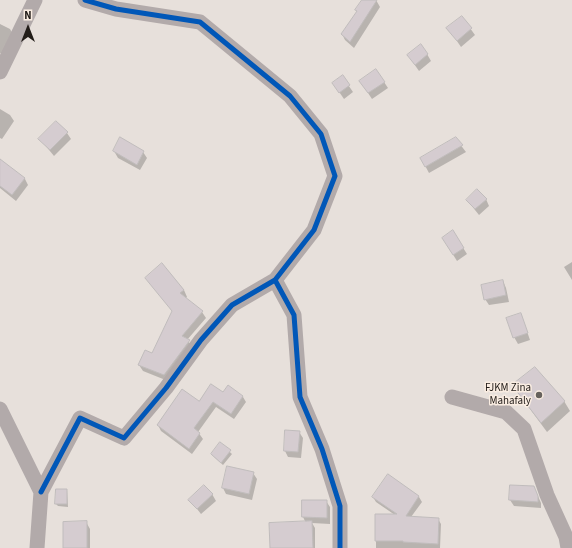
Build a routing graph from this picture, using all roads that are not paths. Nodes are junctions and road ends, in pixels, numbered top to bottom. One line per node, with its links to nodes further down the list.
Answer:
1 (35, 0): 3 (street)
2 (85, 0): 4 (street)
3 (0, 72)
4 (275, 280): 7 (street); 9 (street)
5 (452, 397): 10 (street)
6 (0, 409): 7 (street)
7 (41, 492): 8 (street)
8 (38, 548)
9 (340, 548)
10 (568, 548)

